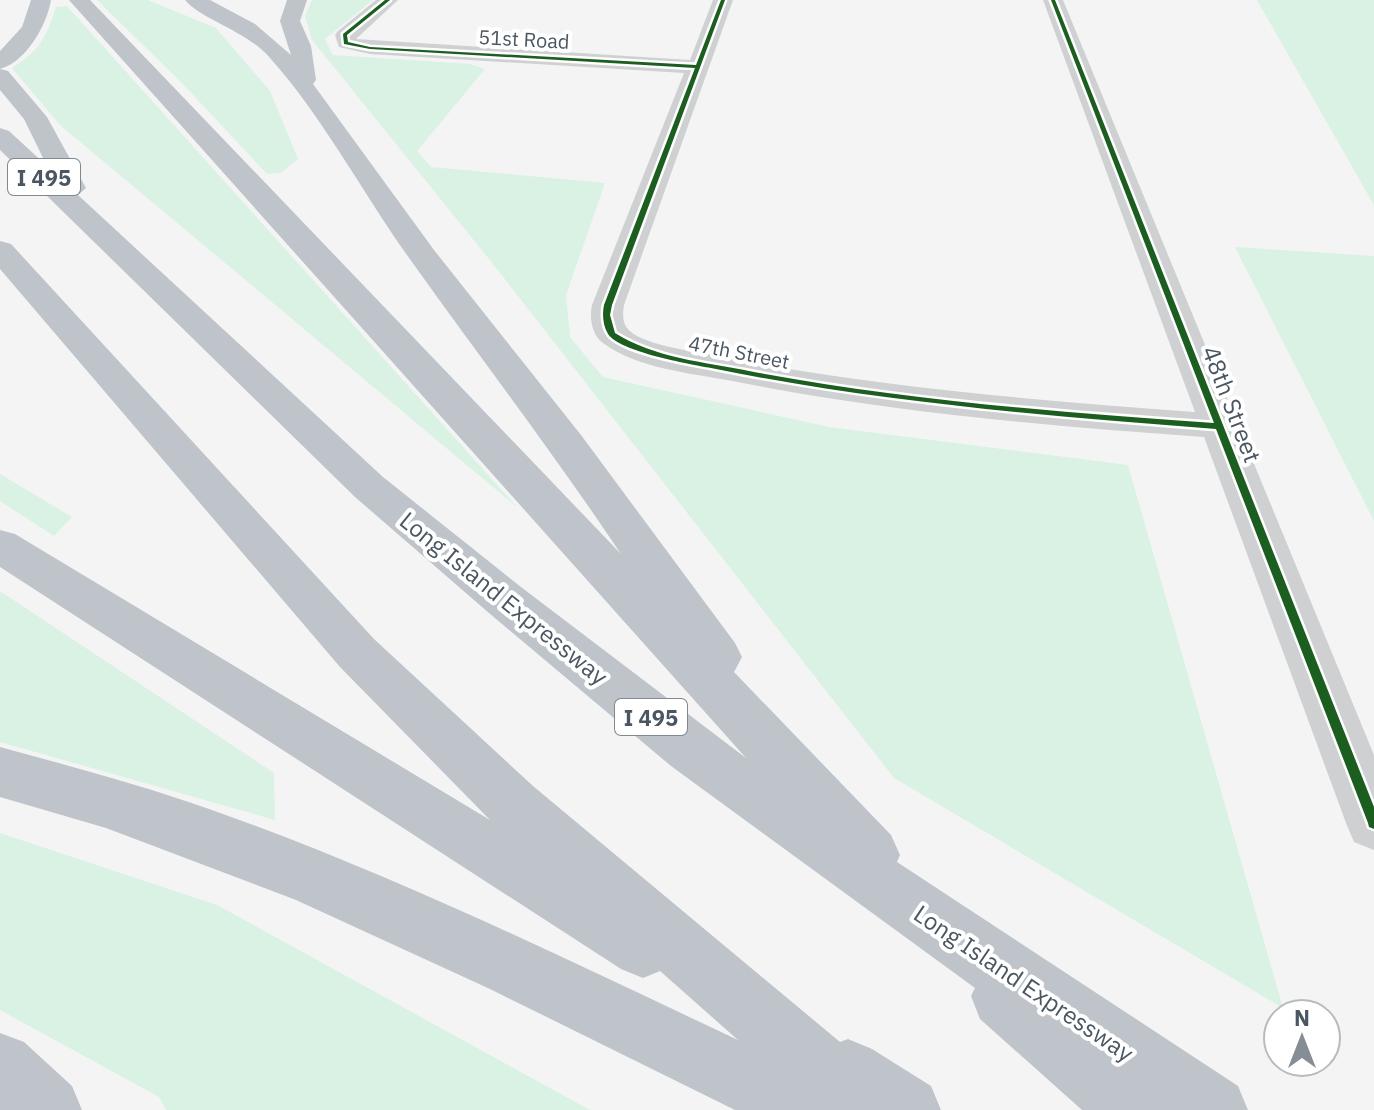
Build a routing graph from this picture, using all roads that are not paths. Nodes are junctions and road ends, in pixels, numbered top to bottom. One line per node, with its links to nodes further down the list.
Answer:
1 (41, 0): 9 (highway)
2 (79, 0): 17 (highway)
3 (195, 0): 10 (highway)
4 (297, 0): 10 (highway)
5 (388, 0): 8 (street, 51st Road)
6 (723, 0): 8 (street, 47th Street)
7 (1053, 0): 14 (street, 48th Street)
8 (697, 67): 14 (street, 47th Street)
9 (2, 74): 12 (highway)
10 (307, 90): 17 (highway)
11 (0, 136): 12 (highway, Long Island Expressway / I 495)
12 (88, 219): 25 (highway, Long Island Expressway / I 495)
13 (0, 250): 22 (highway)
14 (1218, 426): 18 (street, 48th Street)
15 (0, 546): 23 (highway)
16 (0, 772): 21 (highway)
17 (819, 799): 24 (highway)
18 (1374, 823)
19 (0, 1066): 20 (highway)
20 (48, 1110)
21 (809, 1110)
22 (868, 1110)
23 (907, 1110)
24 (1133, 1110)
25 (1214, 1110)

